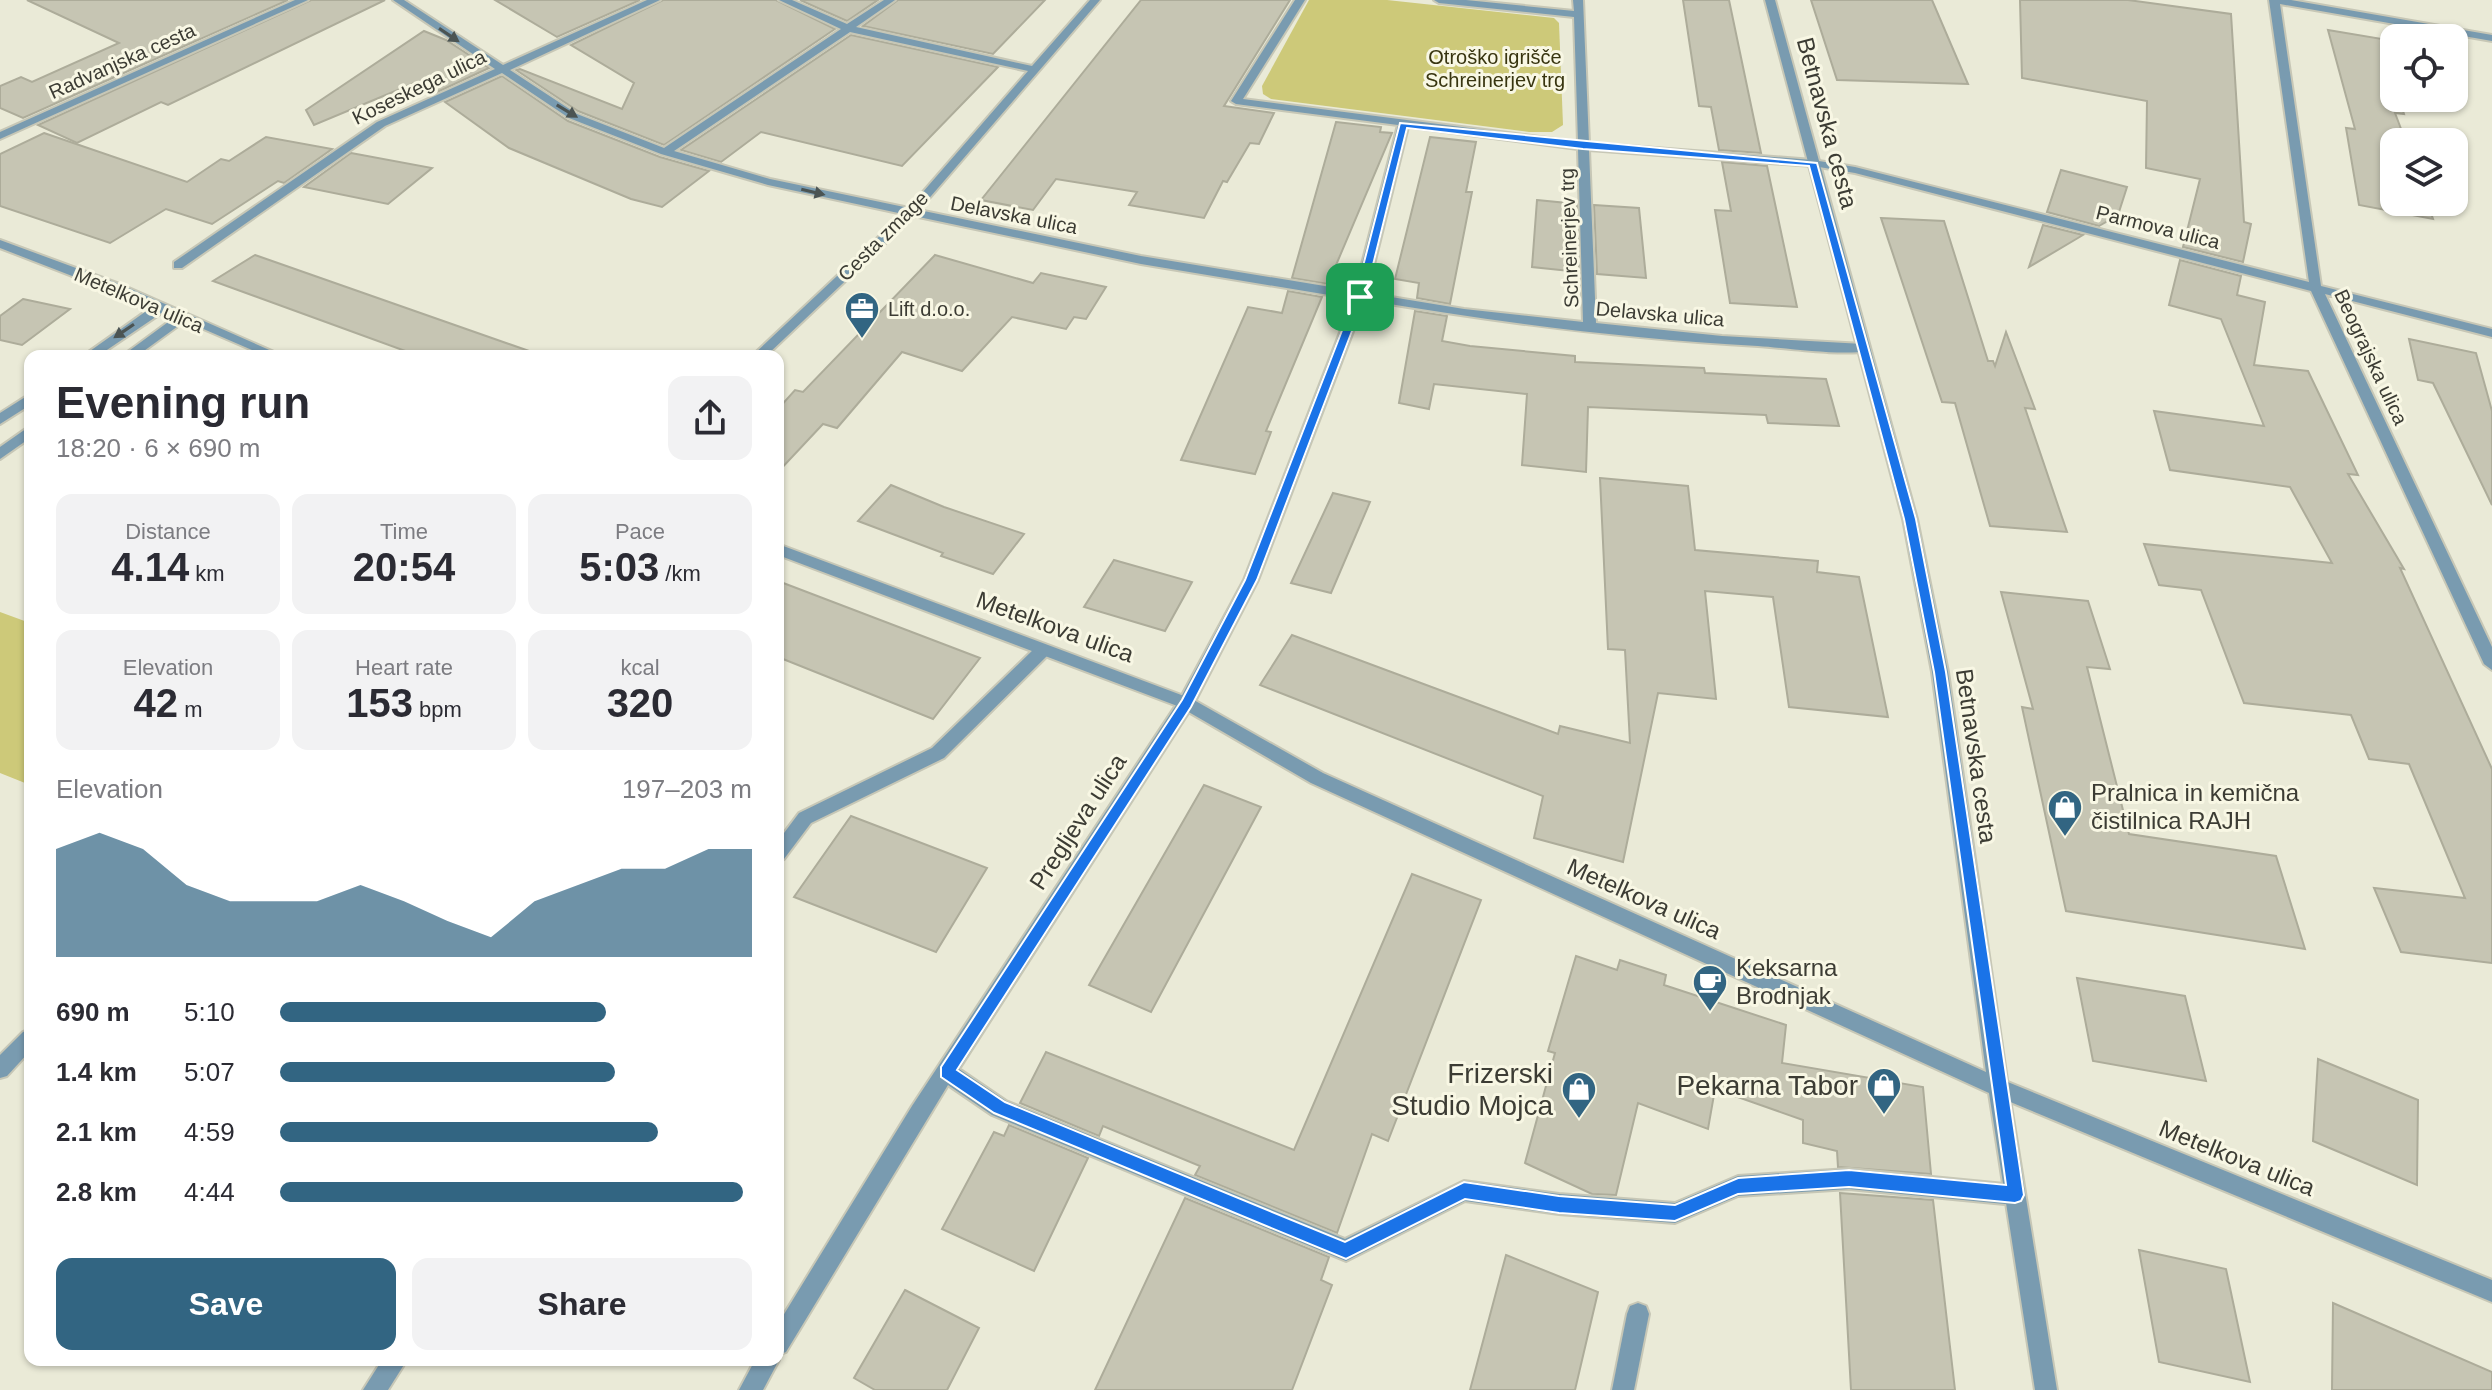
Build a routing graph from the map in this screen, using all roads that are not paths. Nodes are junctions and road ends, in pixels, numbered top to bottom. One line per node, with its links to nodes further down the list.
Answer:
1 (303, 0): 18 (street, Radvanjska cesta)
2 (398, 0): 15 (street, Delavska ulica, one-way to 15)
3 (655, 0): 15 (street, Koseskega ulica)
4 (784, 0): 13 (street)
5 (890, 0): 13 (street)
6 (1095, 0): 16 (street, Cesta zmage)
7 (1300, 0): 17 (street, Schreinerjev trg)
8 (1439, 0): 12 (street)
9 (1578, 0): 12 (street, Schreinerjev trg)
10 (1770, 0): 21 (street, Betnavska cesta)
11 (2275, 0): 14 (street); 25 (street, Beograjska ulica)
12 (1579, 15): 19 (street, Schreinerjev trg)
13 (847, 28): 16 (street); 20 (street)
14 (2492, 38)
15 (501, 69): 20 (street, Delavska ulica, one-way to 20); 24 (street, Koseskega ulica)
16 (1032, 69): 22 (street, Cesta zmage)
17 (1403, 125): 19 (street, Schreinerjev trg); 26 (street)
18 (0, 136)
19 (1583, 146): 21 (street, Schreinerjev trg); 29 (street, Schreinerjev trg)
20 (665, 152): 22 (street, Delavska ulica, one-way to 22)
21 (1813, 163): 25 (street, Parmova ulica); 31 (street, Betnavska cesta)
22 (910, 214): 26 (street, Delavska ulica); 35 (street, Cesta zmage)
23 (0, 244): 27 (street, Metelkova ulica)
24 (178, 265)
25 (2315, 285): 30 (street, Parmova ulica); 42 (street, Beograjska ulica)
26 (1360, 297): 29 (street, Delavska ulica); 43 (street, Pregljeva ulica)
27 (161, 307): 28 (street, Metelkova ulica); 32 (street, one-way to 32)
28 (183, 317): 33 (street); 34 (street, Metelkova ulica)
29 (1590, 328): 31 (street, Delavska ulica)
30 (2492, 333)
31 (1863, 348): 48 (street, Betnavska cesta)
32 (98, 350)
33 (136, 350)
34 (263, 350)
35 (764, 350)
36 (24, 402): 37 (street)
37 (0, 420)
38 (24, 436): 39 (street)
39 (0, 454)
40 (784, 551): 41 (street, Metelkova ulica)
41 (1042, 651): 43 (street, Metelkova ulica); 44 (street)
42 (2492, 664)
43 (1186, 703): 47 (street, Pregljeva ulica); 48 (street, Metelkova ulica)
44 (784, 846)
45 (24, 1044): 46 (street)
46 (0, 1069)
47 (946, 1072): 49 (street); 52 (street, Pregljeva ulica)
48 (1998, 1087): 49 (street, Betnavska cesta); 50 (street, Metelkova ulica)
49 (2015, 1195): 58 (street, Betnavska cesta)
50 (2492, 1291)
51 (1638, 1314): 57 (street)
52 (784, 1334)
53 (392, 1366): 55 (street)
54 (764, 1366): 56 (street)
55 (374, 1390)
56 (750, 1390)
57 (1623, 1390)
58 (2046, 1390)

